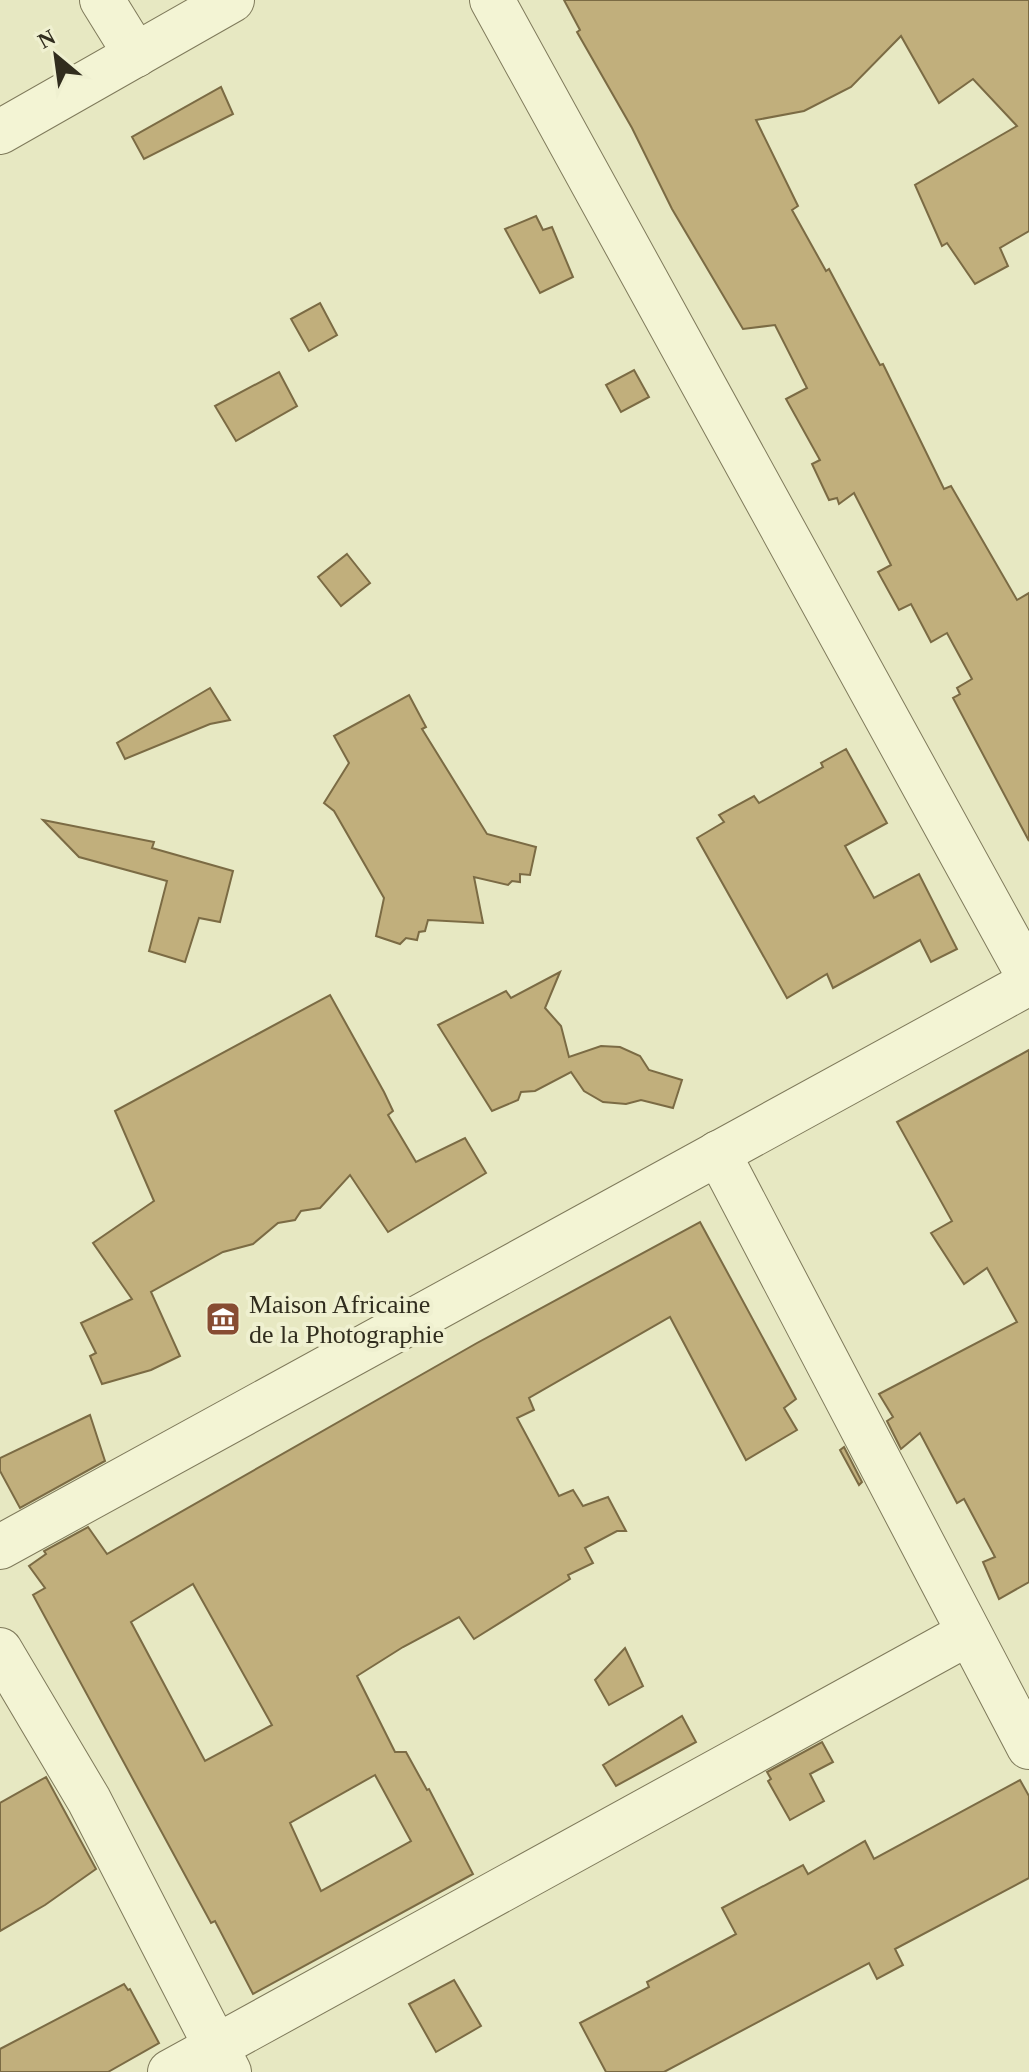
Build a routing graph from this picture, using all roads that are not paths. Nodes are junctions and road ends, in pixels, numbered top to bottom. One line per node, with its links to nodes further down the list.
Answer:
1 (102, 0): 4 (street)
2 (232, 0): 4 (street)
3 (492, 0): 6 (street)
4 (136, 55): 5 (street)
5 (0, 132)
6 (1029, 977)
7 (1029, 983): 8 (street)
8 (718, 1153): 9 (street); 10 (street)
9 (0, 1547)
10 (969, 1633): 12 (street); 13 (street)
11 (0, 1650): 13 (street)
12 (1029, 1747)
13 (222, 2060): 14 (street)
14 (170, 2072)

